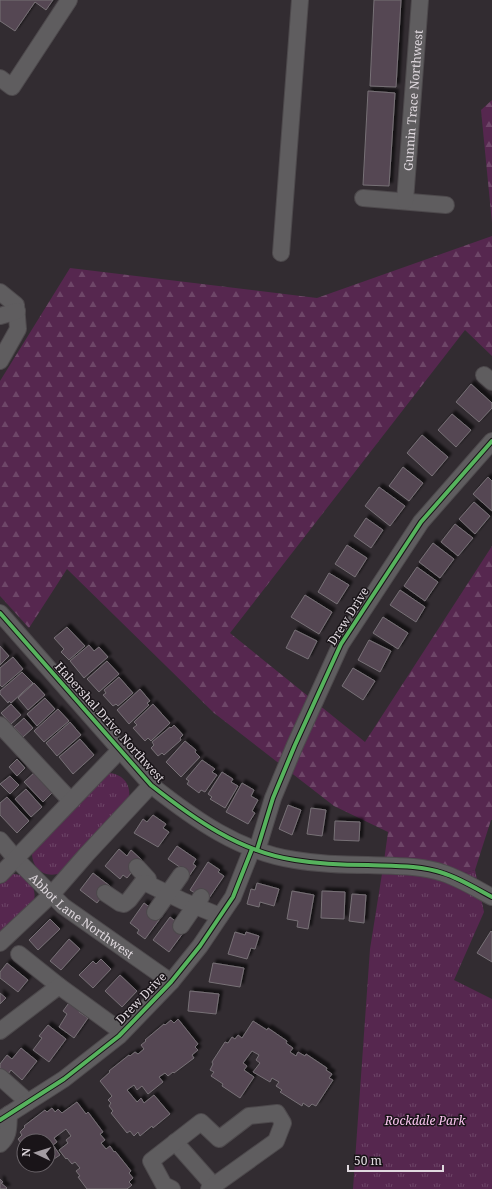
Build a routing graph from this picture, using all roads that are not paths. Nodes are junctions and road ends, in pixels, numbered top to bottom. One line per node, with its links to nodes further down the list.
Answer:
1 (69, 0): 4 (street)
2 (300, 0): 8 (street)
3 (420, 0): 6 (street, Gunnin Trace Northwest)
4 (0, 78)
5 (363, 198): 6 (street)
6 (405, 201): 7 (street)
7 (446, 205)
8 (281, 253)
9 (0, 292): 10 (street)
10 (5, 313): 11 (street)
11 (0, 360)
12 (492, 441): 19 (street, Drew Drive)
13 (0, 613): 15 (street, Habershal Drive Northwest)
14 (0, 725): 17 (street)
15 (120, 750): 16 (street, Habershal Drive Northwest); 17 (street)
16 (151, 785): 19 (street, Habershal Drive Northwest); 27 (street)
17 (71, 801): 20 (street)
18 (0, 840): 20 (street, Abbot Lane Northwest)
19 (254, 850): 28 (street, Habershal Drive Northwest); 31 (street, Drew Drive)
20 (16, 859): 22 (street); 27 (street, Abbot Lane Northwest)
21 (137, 867): 24 (street)
22 (0, 875)
23 (181, 875): 26 (street)
24 (149, 884): 25 (street); 26 (street)
25 (105, 893)
26 (168, 893): 29 (street); 30 (street)
27 (52, 894): 33 (street); 35 (street, Abbot Lane Northwest)
28 (492, 898)
29 (198, 902): 31 (street); 32 (street)
30 (155, 912)
31 (220, 916): 35 (street, Drew Drive)
32 (181, 926)
33 (0, 944)
34 (19, 954): 36 (street)
35 (171, 982): 38 (street, Drew Drive)
36 (59, 986): 37 (street); 38 (street)
37 (0, 1031)
38 (122, 1032): 40 (street, Drew Drive)
39 (0, 1077): 40 (street)
40 (28, 1102): 41 (street, Drew Drive)
41 (4, 1117): 43 (street)
42 (175, 1142): 44 (street); 44 (street); 45 (street)
43 (0, 1144)
44 (212, 1187)
45 (165, 1188)

